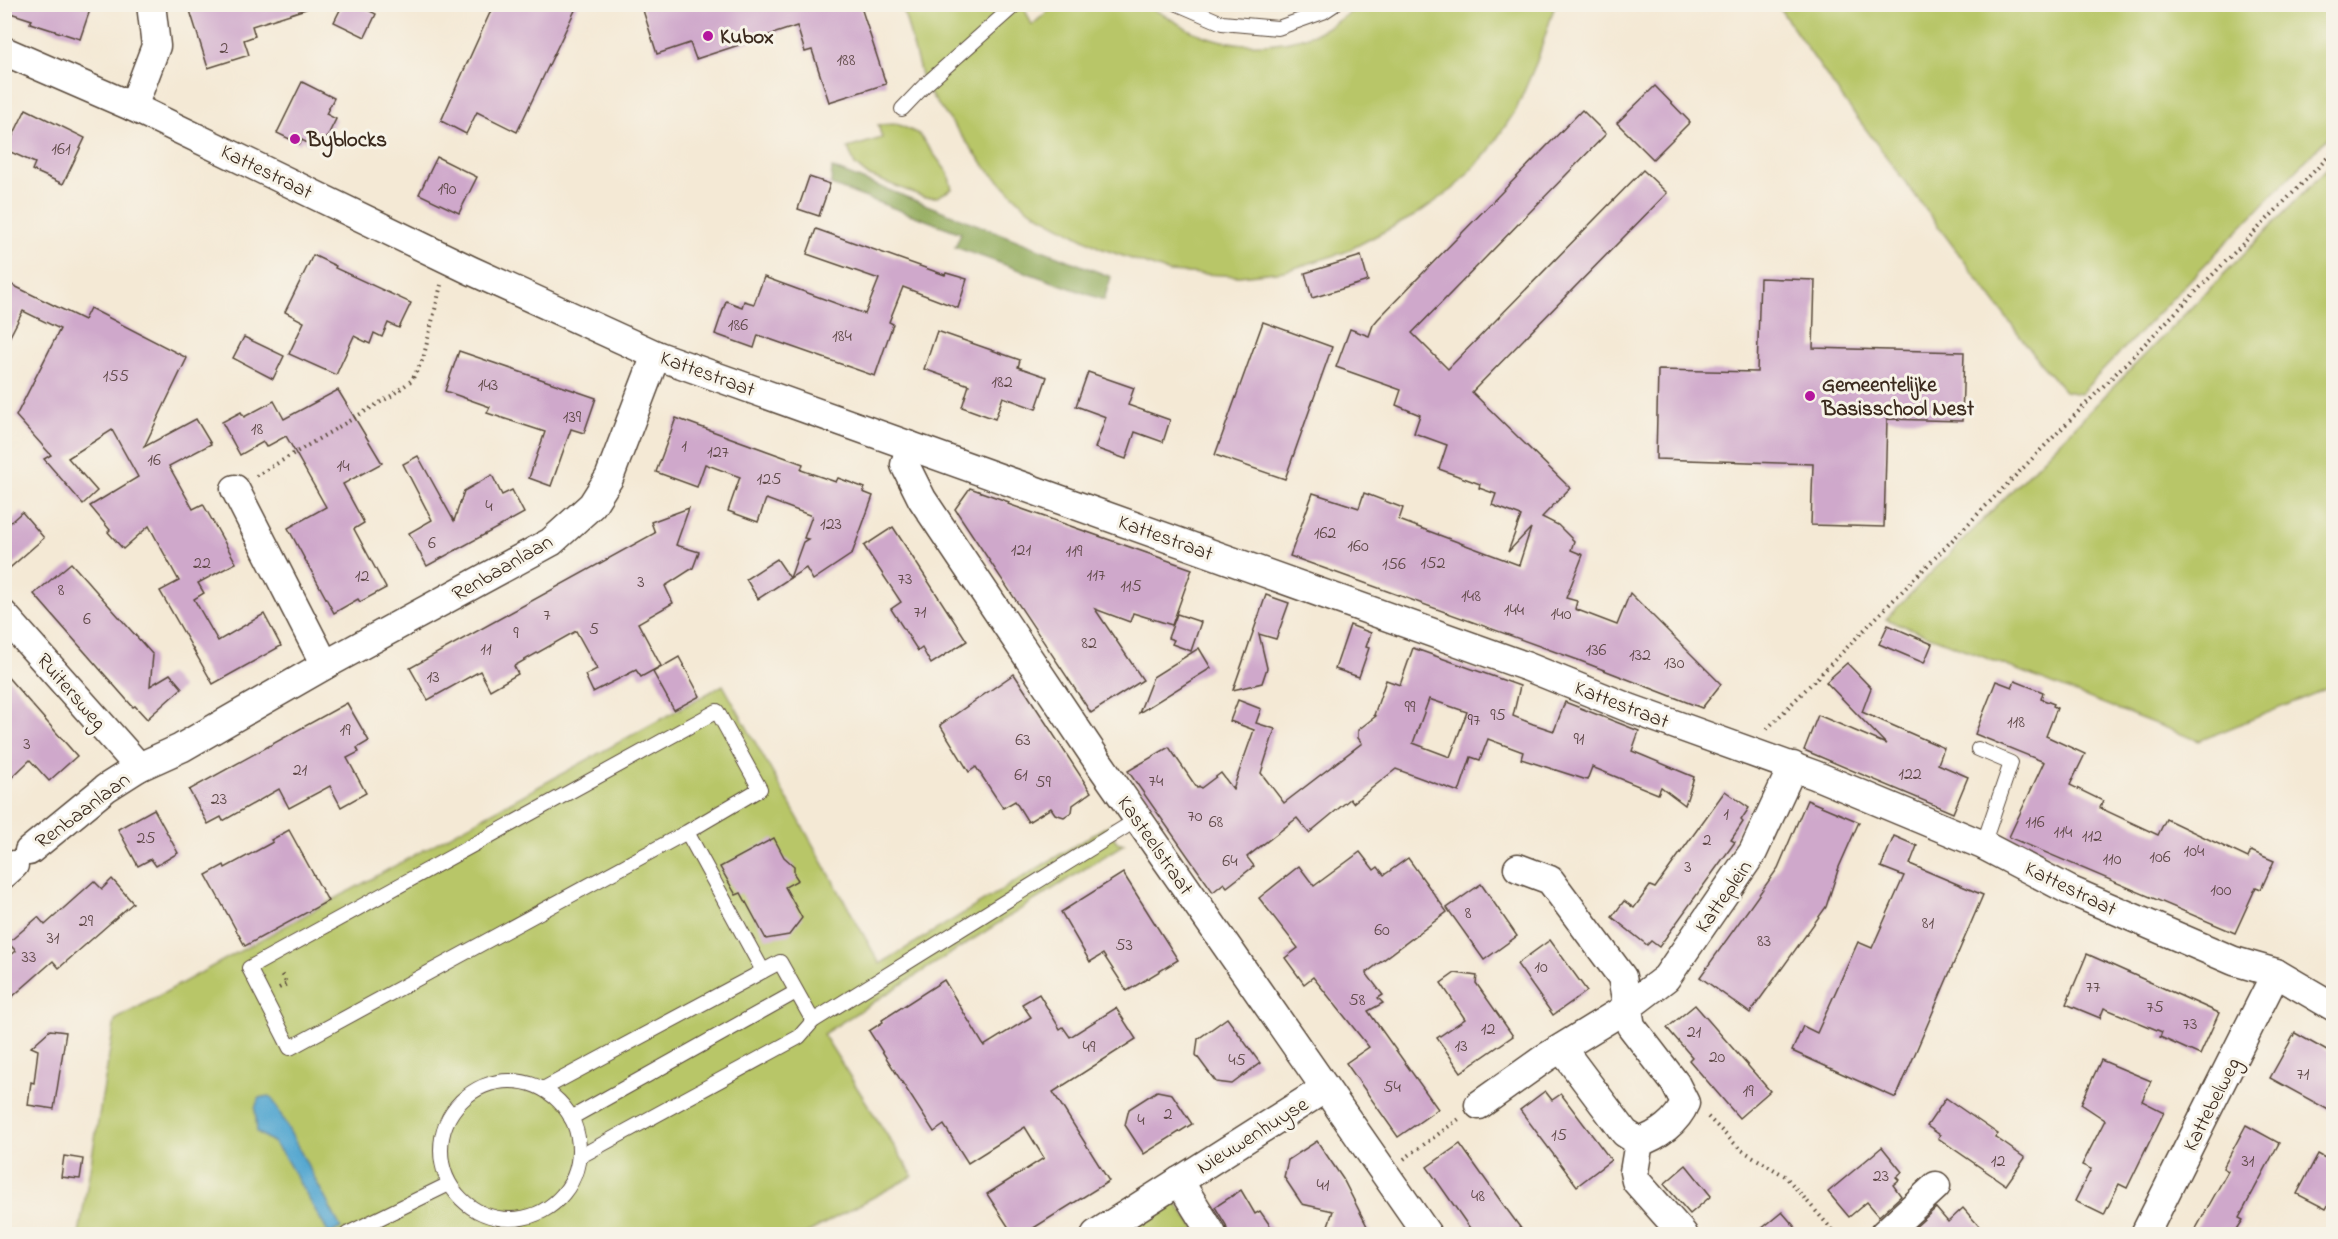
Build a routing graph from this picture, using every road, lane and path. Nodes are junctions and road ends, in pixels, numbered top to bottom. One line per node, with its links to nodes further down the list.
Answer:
1 (151, 4): 6 (street)
2 (1016, 4): 7 (lane)
3 (1178, 4): 4 (lane)
4 (1335, 4)
5 (4, 51): 6 (street, Kattestraat)
6 (133, 107): 10 (street, Kattestraat)
7 (902, 110)
8 (2334, 152): 15 (path)
9 (443, 277): 12 (path)
10 (656, 355): 11 (street, Kattestraat); 14 (street, Renbaanlaan)
11 (910, 446): 15 (street, Kattestraat); 19 (street, Kasteelstraat)
12 (235, 489): 14 (street)
13 (4, 615): 18 (street, Ruitersweg)
14 (325, 665): 18 (street, Renbaanlaan)
15 (1748, 749): 17 (street, Kattestraat)
16 (1978, 749): 21 (lane)
17 (1793, 766): 21 (street, Kattestraat); 27 (street, Katteplein)
18 (139, 768): 22 (street, Renbaanlaan)
19 (1138, 819): 29 (lane); 32 (street, Kasteelstraat)
20 (687, 832): 20 (lane); 24 (lane)
21 (1983, 845): 25 (street, Kattestraat)
22 (16, 863)
23 (1518, 868): 27 (street)
24 (763, 971): 26 (lane); 31 (lane)
25 (2276, 973): 28 (street, Kattestraat); 49 (street, Kattebelweg)
26 (796, 992): 29 (lane); 35 (lane)
27 (1628, 1007): 30 (street, Katteplein); 33 (street)
28 (2334, 1007)
29 (813, 1021): 37 (lane)
30 (1562, 1048): 34 (street, Katteplein); 36 (street)
31 (543, 1089): 35 (lane); 40 (lane)
32 (1324, 1089): 38 (street, Kasteelstraat); 39 (street, Nieuwenhuyse)
33 (1685, 1103): 36 (street); 47 (path)
34 (1479, 1105): 38 (path)
35 (571, 1118): 37 (lane)
36 (1639, 1142): 46 (street)
37 (579, 1156): 40 (lane)
38 (1384, 1173): 45 (street, Kasteelstraat)
39 (1179, 1181): 43 (street, Nieuwenhuyse); 44 (street, Nieuwenhuyse)
40 (449, 1184): 42 (lane)
41 (1936, 1186): 48 (street)
42 (347, 1234)
43 (1096, 1234)
44 (1212, 1234)
45 (1427, 1234)
46 (1683, 1234)
47 (1836, 1234)
48 (1884, 1234)
49 (2145, 1234)

